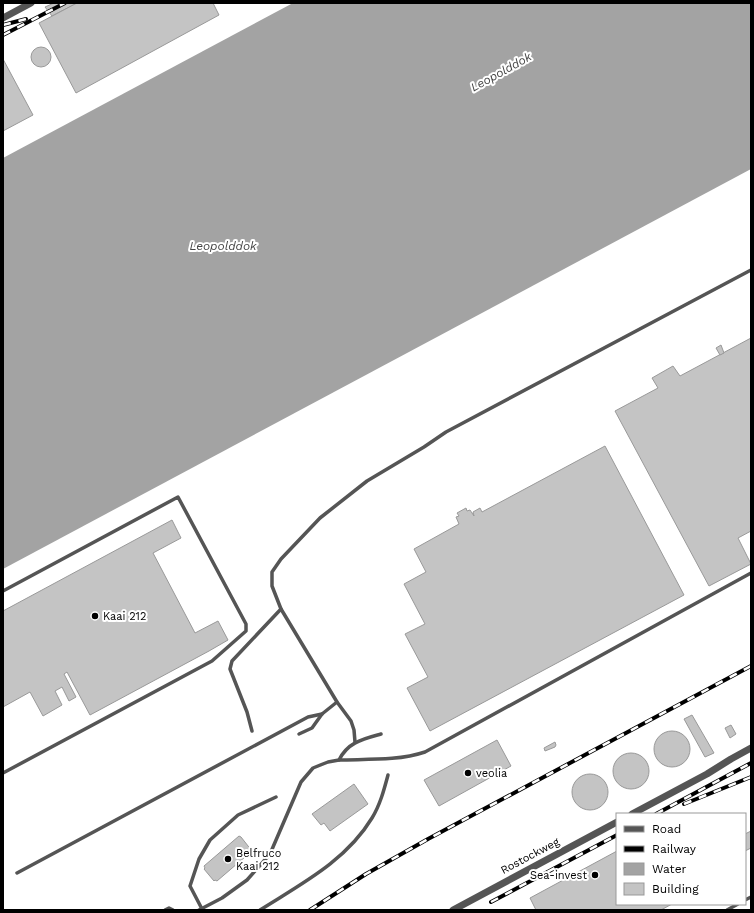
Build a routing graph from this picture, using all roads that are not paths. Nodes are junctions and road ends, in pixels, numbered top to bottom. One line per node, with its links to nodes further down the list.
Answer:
1 (31, 3): 2 (street)
2 (3, 18)
3 (751, 270): 6 (lane)
4 (751, 573): 14 (lane)
5 (3, 591): 15 (lane)
6 (281, 608): 7 (lane); 9 (lane)
7 (337, 702): 8 (lane); 12 (lane)
8 (322, 714): 10 (lane); 20 (lane)
9 (252, 731)
10 (298, 734)
11 (380, 734): 12 (lane)
12 (355, 742): 14 (lane)
13 (751, 748): 18 (street)
14 (340, 760): 22 (lane)
15 (3, 773)
16 (388, 775): 25 (lane)
17 (276, 797): 22 (lane)
18 (634, 813)
19 (616, 823): 26 (street, Rostockweg)
20 (17, 873)
21 (736, 905): 27 (lane)
22 (201, 909)
23 (165, 910): 24 (lane)
24 (173, 910)
25 (260, 910)
26 (453, 910)
27 (727, 910)

